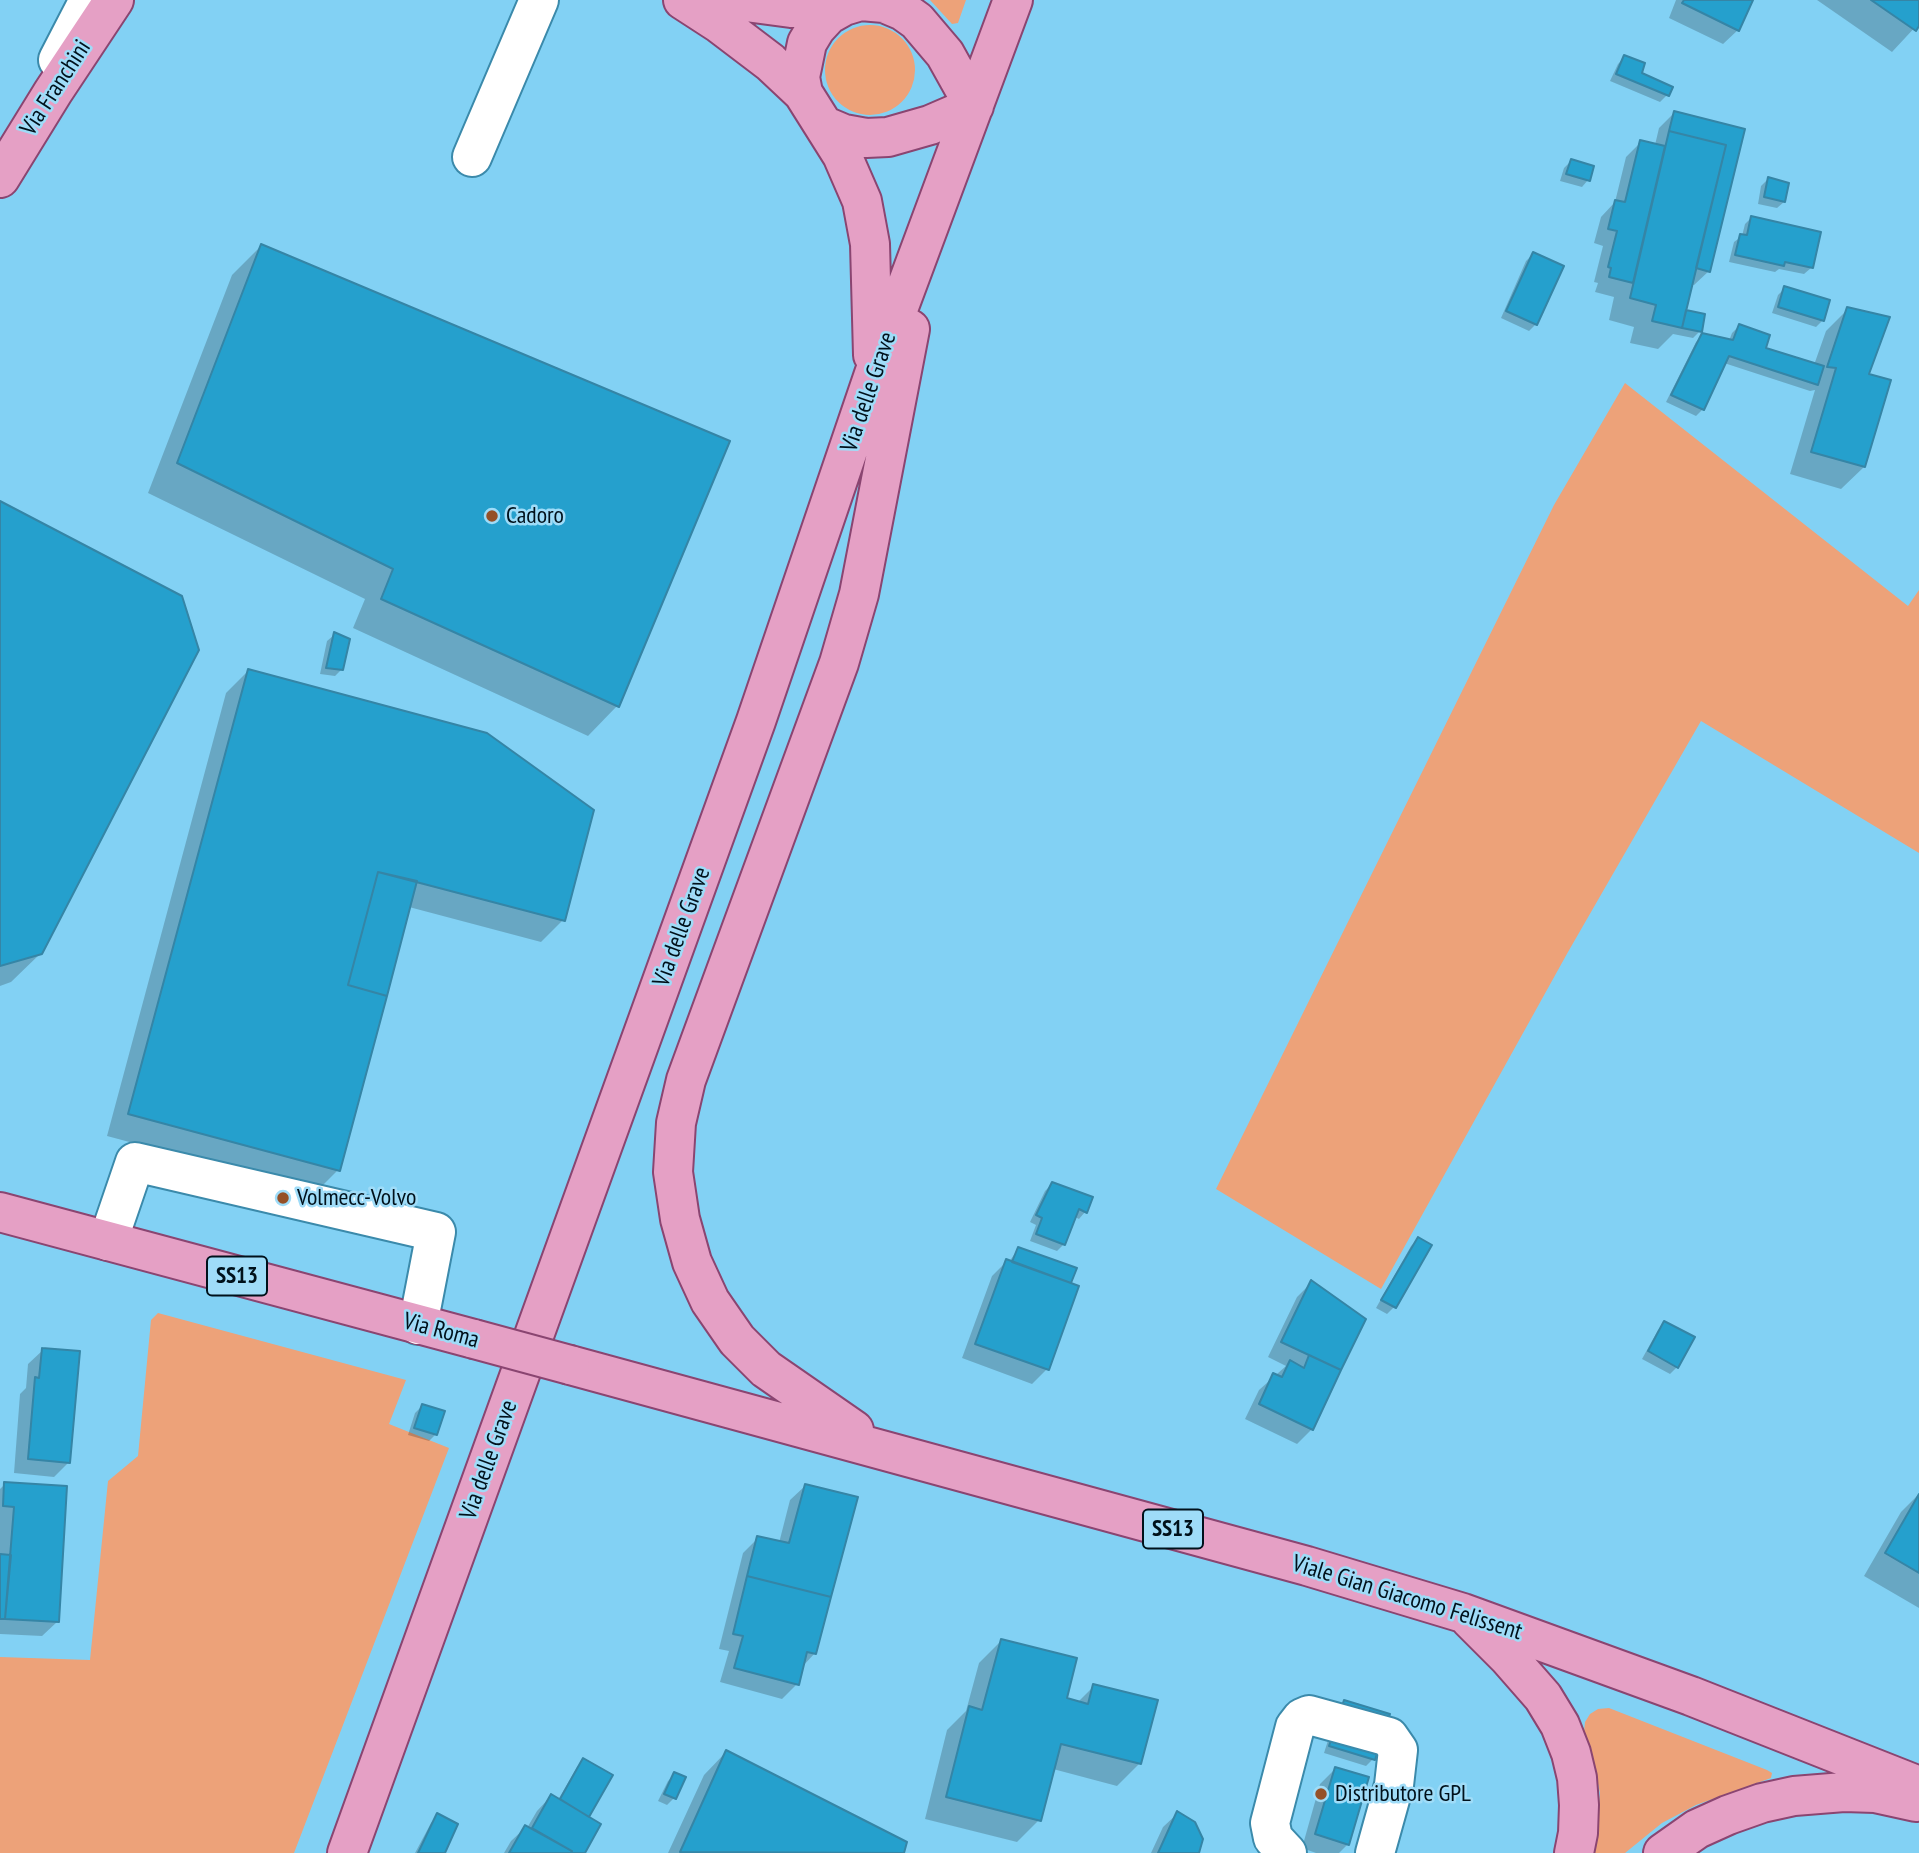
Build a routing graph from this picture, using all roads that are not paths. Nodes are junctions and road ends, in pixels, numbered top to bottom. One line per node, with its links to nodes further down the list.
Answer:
1 (89, 0): 12 (street)
2 (114, 0): 12 (main road, Via Franchini)
3 (539, 0): 11 (street)
4 (682, 0): 8 (main road)
5 (731, 0): 7 (main road)
6 (1013, 0): 9 (main road, Via delle Grave)
7 (856, 2): 8 (main road); 9 (main road)
8 (803, 93): 10 (main road)
9 (974, 106): 10 (main road); 13 (main road, Via delle Grave)
10 (825, 126): 14 (main road)
11 (472, 157)
12 (0, 175)
13 (931, 223): 14 (main road, Via delle Grave); 18 (main road)
14 (874, 374): 22 (main road, Via delle Grave)
15 (0, 1212): 16 (main road, Via Roma / SS13)
16 (108, 1241): 17 (main road, Via Roma / SS13); 17 (street)
17 (418, 1325): 18 (main road, Via Roma / SS13, bridge)
18 (882, 1449): 19 (main road, Viale Gian Giacomo Felissent / SS13)
19 (1463, 1613): 20 (main road, Viale Gian Giacomo Felissent / SS13); 25 (main road)
20 (1919, 1786)
21 (1919, 1802): 26 (main road)
22 (347, 1853)
23 (1287, 1853): 24 (street)
24 (1375, 1853)
25 (1574, 1853)
26 (1663, 1853)

